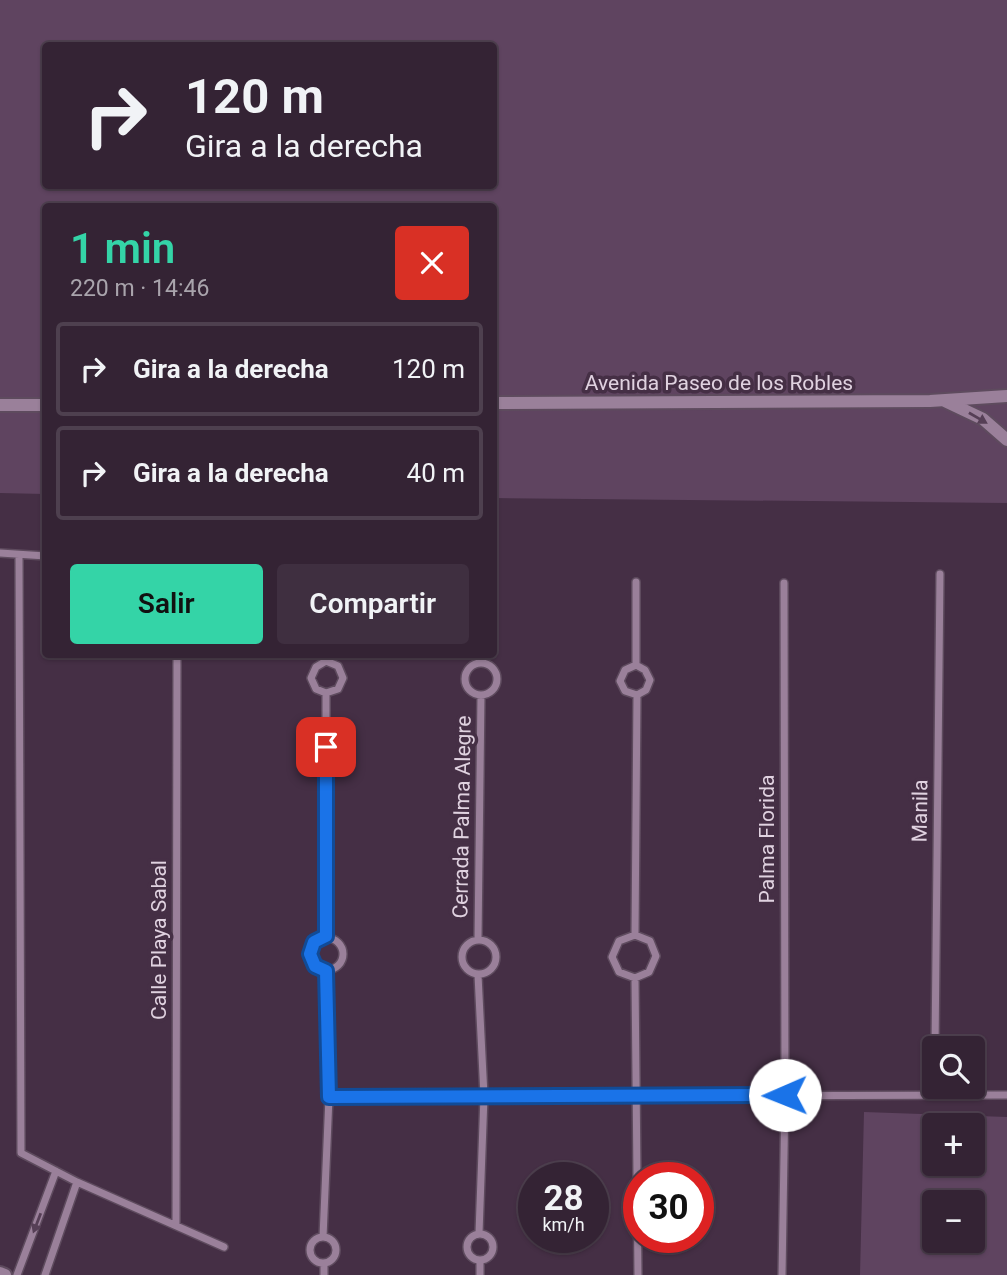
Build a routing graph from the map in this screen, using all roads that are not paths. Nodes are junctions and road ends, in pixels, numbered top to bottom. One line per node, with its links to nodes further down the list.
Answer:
1 (1007, 396): 2 (street, Avenida Paseo de los Robles)
2 (945, 401): 3 (street, Avenida Paseo de los Robles); 6 (street, one-way to 6)
3 (497, 403)
4 (0, 405): 5 (street)
5 (42, 405)
6 (1007, 440)
7 (0, 553): 8 (street)
8 (19, 555): 9 (street); 34 (street)
9 (42, 556)
10 (940, 574): 26 (street, Manila)
11 (636, 582): 16 (street)
12 (785, 583): 29 (street, Palma Florida)
13 (177, 658): 36 (street, Calle Playa Sabal)
14 (327, 658): 17 (street); 17 (street)
15 (482, 658): 18 (street, Cerrada Palma Alegre); 18 (street, Cerrada Palma Alegre)
16 (636, 665): 19 (street); 19 (street)
17 (326, 694): 21 (street)
18 (481, 695): 22 (street, Cerrada Palma Alegre)
19 (636, 695): 20 (street)
20 (635, 935): 25 (street); 25 (street)
21 (326, 936): 23 (street); 23 (street)
22 (478, 939): 24 (street, Cerrada Palma Alegre); 24 (street, Cerrada Palma Alegre)
23 (326, 971): 32 (street)
24 (478, 975): 31 (street, Cerrada Palma Alegre)
25 (635, 978): 33 (street)
26 (935, 1036)
27 (922, 1091): 29 (street)
28 (985, 1094): 30 (street)
29 (785, 1095): 33 (street); 49 (street, Palma Florida)
30 (1007, 1095)
31 (484, 1096): 32 (street); 33 (street); 37 (street, Cerrada Palma Alegre)
32 (329, 1097): 38 (street)
33 (638, 1097): 48 (street)
34 (56, 1171): 35 (street); 44 (street, one-way to 44)
35 (77, 1182): 36 (street); 45 (street)
36 (176, 1225): 39 (street)
37 (479, 1233): 40 (street, Cerrada Palma Alegre); 40 (street, Cerrada Palma Alegre)
38 (323, 1237): 41 (street); 41 (street)
39 (224, 1247)
40 (480, 1261): 47 (street, Cerrada Palma Alegre)
41 (324, 1263): 46 (street)
42 (0, 1273): 43 (street)
43 (5, 1275)
44 (17, 1275)
45 (45, 1275)
46 (324, 1275)
47 (480, 1275)
48 (638, 1275)
49 (782, 1275)

